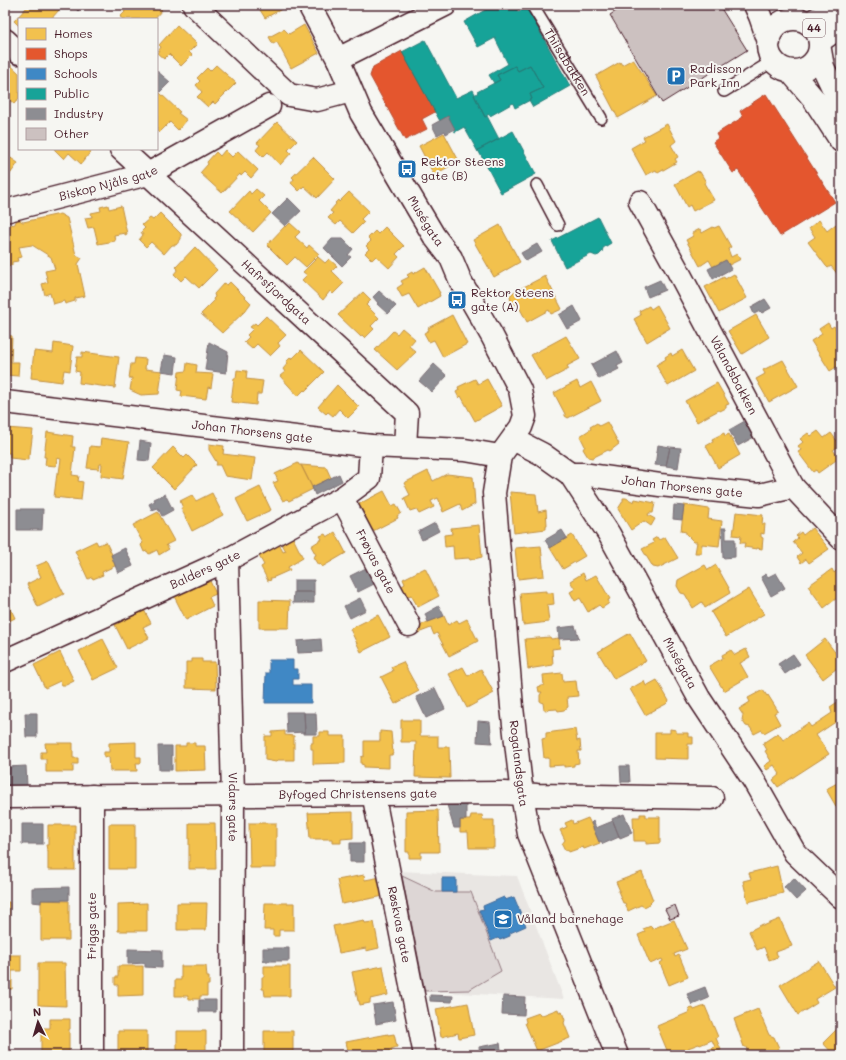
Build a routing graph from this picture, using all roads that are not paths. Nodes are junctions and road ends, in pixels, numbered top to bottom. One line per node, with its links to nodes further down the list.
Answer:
1 (194, 5): 15 (street)
2 (309, 5): 13 (street, Muségata)
3 (445, 5): 13 (street)
4 (532, 5): 19 (lane, Thiisabakken)
5 (755, 5): 10 (street)
6 (841, 6): 7 (street)
7 (797, 16): 10 (street, 44); 11 (street, 44)
8 (841, 24): 11 (street)
9 (5, 40): 12 (street)
10 (769, 42): 14 (street)
11 (820, 46): 14 (street, 44); 17 (street, 44)
12 (18, 52)
13 (338, 59): 15 (street, Muségata)
14 (782, 66): 16 (lane); 20 (street)
15 (351, 91): 28 (street, Muségata)
16 (724, 91)
17 (841, 105)
18 (269, 106): 22 (street, Biskop Njåls gate)
19 (601, 118)
20 (841, 140)
21 (122, 150): 22 (street, Hafrsfjordgata)
22 (148, 174): 25 (street, Biskop Njåls gate); 30 (street, Hafrsfjordgata)
23 (537, 185): 26 (lane)
24 (640, 202): 33 (street, Vålandsbakken)
25 (5, 211)
26 (558, 225)
27 (5, 402): 29 (street, Johan Thorsens gate)
28 (513, 439): 31 (street, Muségata); 32 (street, Muségata)
29 (371, 446): 30 (street, Johan Thorsens gate); 34 (street, Balders gate)
30 (405, 446): 31 (street, Johan Thorsens gate)
31 (500, 456): 41 (street, Rogalandsgata)
32 (570, 474): 33 (street, Johan Thorsens gate); 45 (street, Muségata)
33 (793, 487): 35 (street, Vålandsbakken)
34 (342, 498): 36 (street, Balders gate); 37 (street, Frøyas gate)
35 (841, 538)
36 (227, 560): 38 (street, Balders gate); 40 (street, Vidars gate)
37 (409, 625)
38 (5, 661)
39 (374, 794): 40 (street, Byfoged Christensens gate); 41 (street, Byfoged Christensens gate); 48 (street, Røskvas gate)
40 (233, 795): 42 (street, Byfoged Christensens gate); 47 (street, Vidars gate)
41 (522, 795): 44 (street, Byfoged Christensens gate); 49 (street, Rogalandsgata)
42 (92, 796): 43 (street, Byfoged Christensens gate); 46 (street, Friggs gate)
43 (5, 797)
44 (712, 798)
45 (841, 897)
46 (92, 1055)
47 (232, 1055)
48 (425, 1055)
49 (617, 1055)

